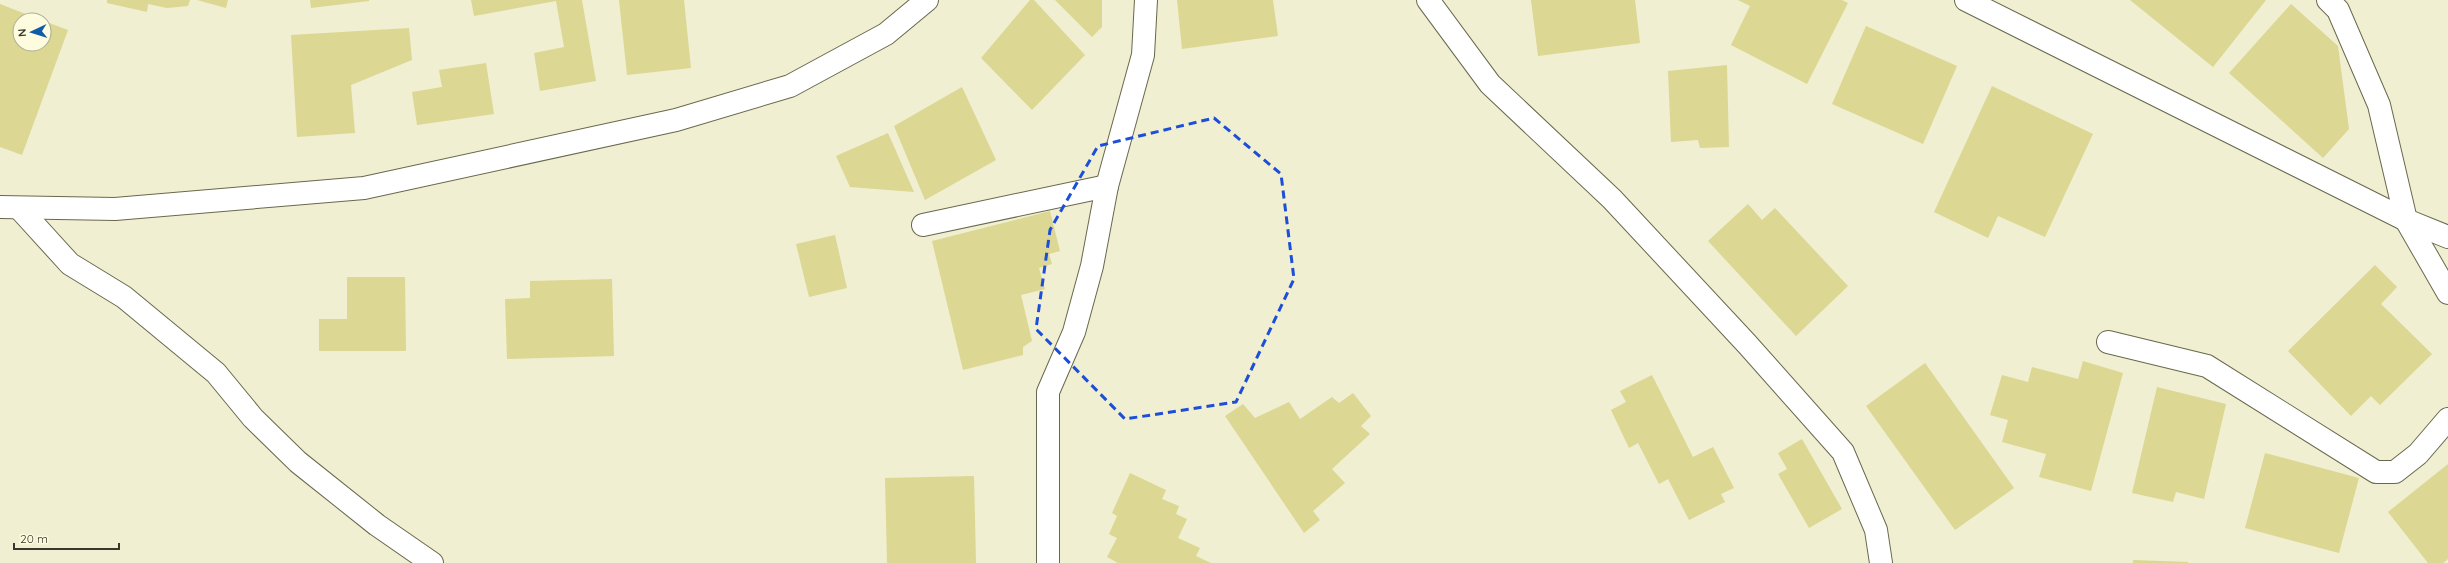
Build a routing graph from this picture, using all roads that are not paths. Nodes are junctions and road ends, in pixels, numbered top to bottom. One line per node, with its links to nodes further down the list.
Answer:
1 (910, 0): 7 (street)
2 (927, 0): 7 (street)
3 (1146, 0): 8 (street)
4 (1428, 0): 18 (street)
5 (1966, 0): 10 (street)
6 (2328, 0): 10 (street)
7 (886, 34): 9 (street)
8 (1107, 186): 11 (street); 17 (street)
9 (10, 207): 16 (street)
10 (2406, 220): 12 (street); 13 (street)
11 (923, 225)
12 (2448, 237)
13 (2448, 293)
14 (2108, 342): 15 (street)
15 (2448, 419)
16 (432, 563)
17 (1048, 563)
18 (1881, 563)

